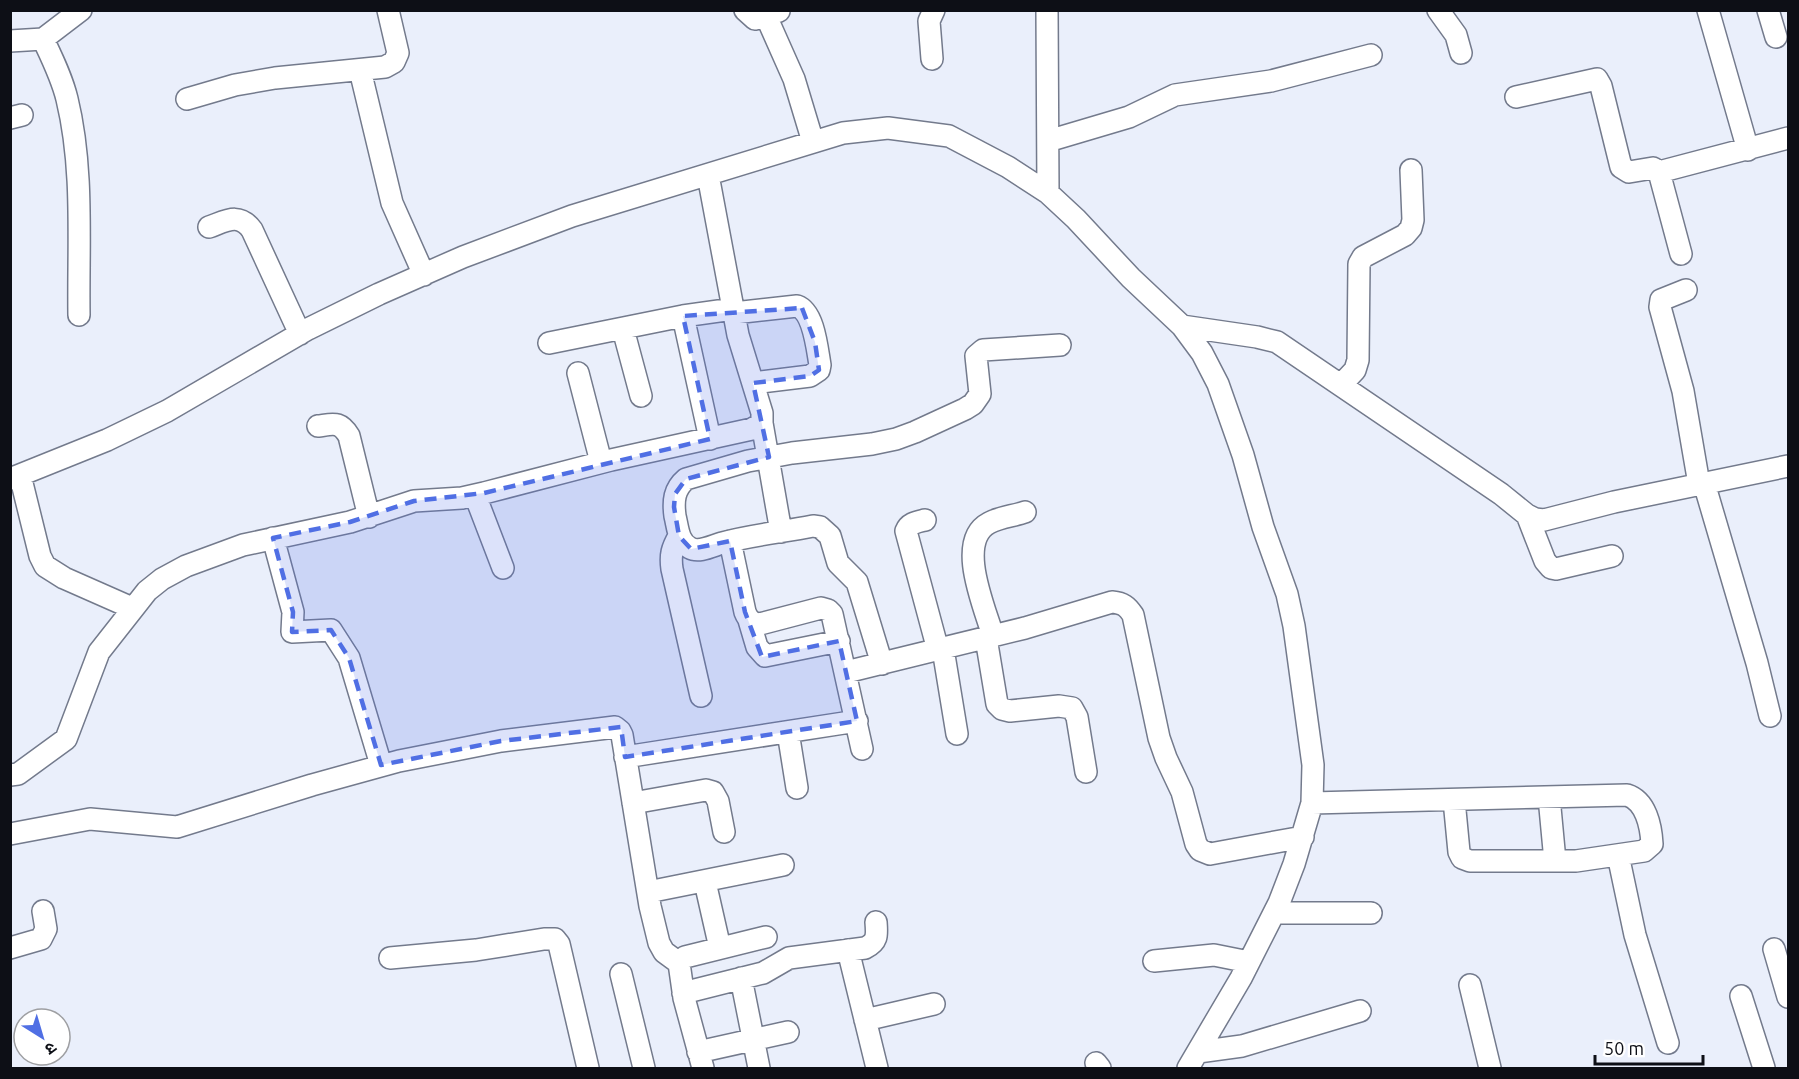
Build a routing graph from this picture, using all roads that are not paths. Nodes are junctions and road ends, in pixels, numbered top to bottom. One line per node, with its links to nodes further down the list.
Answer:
1 (81, 10): 11 (street)
2 (388, 10): 16 (street)
3 (745, 10): 9 (street)
4 (934, 10): 15 (street)
5 (1047, 10): 20 (street)
6 (1438, 10): 13 (street)
7 (1708, 10): 22 (street)
8 (1768, 10): 10 (street)
9 (773, 13): 21 (street)
10 (1776, 37)
11 (44, 39): 12 (street); 32 (street)
12 (10, 41)
13 (1461, 53)
14 (1371, 55): 20 (street)
15 (932, 59)
16 (360, 70): 18 (street); 29 (street)
17 (1516, 97): 24 (street)
18 (187, 99)
19 (1788, 138): 22 (street)
20 (1047, 141): 26 (street)
21 (813, 142): 25 (street); 26 (street)
22 (1748, 150): 24 (street)
23 (1411, 170): 41 (street)
24 (1659, 172): 28 (street)
25 (708, 175): 29 (street); 31 (street)
26 (1048, 193): 34 (street)
27 (208, 226): 36 (street)
28 (1681, 254)
29 (424, 275): 36 (street)
30 (1686, 290): 50 (street)
31 (733, 311): 33 (street); 40 (street); 40 (street)
32 (79, 315)
33 (683, 316): 35 (street); 45 (street)
34 (1182, 326): 41 (street); 83 (street)
35 (623, 329): 37 (street); 42 (street)
36 (300, 334): 49 (street)
37 (549, 343)
38 (1060, 345): 46 (street)
39 (578, 373): 47 (street)
40 (753, 383): 43 (street)
41 (1341, 386): 53 (street)
42 (641, 396)
43 (762, 423): 45 (street); 46 (street)
44 (318, 426): 54 (street)
45 (710, 439): 47 (street)
46 (769, 457): 56 (street); 57 (street)
47 (601, 462): 51 (street)
48 (1788, 466): 50 (street)
49 (15, 477): 62 (street)
50 (1701, 484): 53 (street); 70 (street)
51 (475, 495): 54 (street); 61 (street)
52 (1025, 512): 64 (street)
53 (1527, 515): 60 (street)
54 (369, 517): 58 (street)
55 (925, 519): 66 (street)
56 (782, 532): 59 (street); 67 (street)
57 (679, 536): 59 (street); 69 (street)
58 (273, 538): 62 (street); 76 (street)
59 (730, 541): 63 (street)
60 (1612, 556)
61 (503, 568)
62 (132, 608): 78 (street)
63 (749, 620): 65 (street); 65 (street)
64 (989, 637): 66 (street); 77 (street); 86 (street)
65 (839, 641): 68 (street)
66 (940, 650): 67 (street); 73 (street)
67 (882, 664): 68 (street)
68 (846, 672): 71 (street)
69 (701, 696)
70 (1770, 717)
71 (857, 721): 72 (street); 74 (street)
72 (788, 732): 75 (street); 79 (street)
73 (957, 734)
74 (862, 749)
75 (625, 757): 76 (street); 82 (street)
76 (381, 765): 85 (street)
77 (1086, 772)
78 (10, 775)
79 (797, 788)
80 (1549, 797): 81 (street); 87 (street); 88 (street)
81 (1454, 800): 83 (street); 88 (street)
82 (633, 803): 84 (street); 91 (street)
83 (1312, 803): 86 (street)
84 (724, 832)
85 (10, 834)
86 (1303, 837): 93 (street)
87 (1618, 855): 88 (street); 116 (street)
88 (1555, 861)
89 (783, 865): 90 (street)
90 (705, 882): 91 (street); 98 (street)
91 (648, 892): 104 (street)
92 (43, 911): 97 (street)
93 (1274, 913): 94 (street); 103 (street)
94 (1371, 913)
95 (876, 922): 100 (street)
96 (766, 937): 98 (street)
97 (10, 948)
98 (720, 948): 104 (street)
99 (1774, 949): 110 (street)
100 (848, 951): 106 (street); 113 (street)
101 (390, 958): 119 (street)
102 (1154, 962): 103 (street)
103 (1249, 962): 118 (street)
104 (679, 963): 108 (street)
105 (621, 974): 120 (street)
106 (741, 978): 108 (street); 115 (street)
107 (1470, 985): 123 (street)
108 (683, 993): 117 (street)
109 (1741, 996): 124 (street)
110 (1788, 997)
111 (934, 1004): 113 (street)
112 (1360, 1011): 118 (street)
113 (865, 1020): 122 (street)
114 (788, 1032): 115 (street)
115 (753, 1040): 117 (street); 121 (street)
116 (1668, 1043)
117 (700, 1060)
118 (1193, 1060)
119 (588, 1068)
120 (644, 1068)
121 (759, 1068)
122 (877, 1068)
123 (1490, 1068)
124 (1764, 1068)

